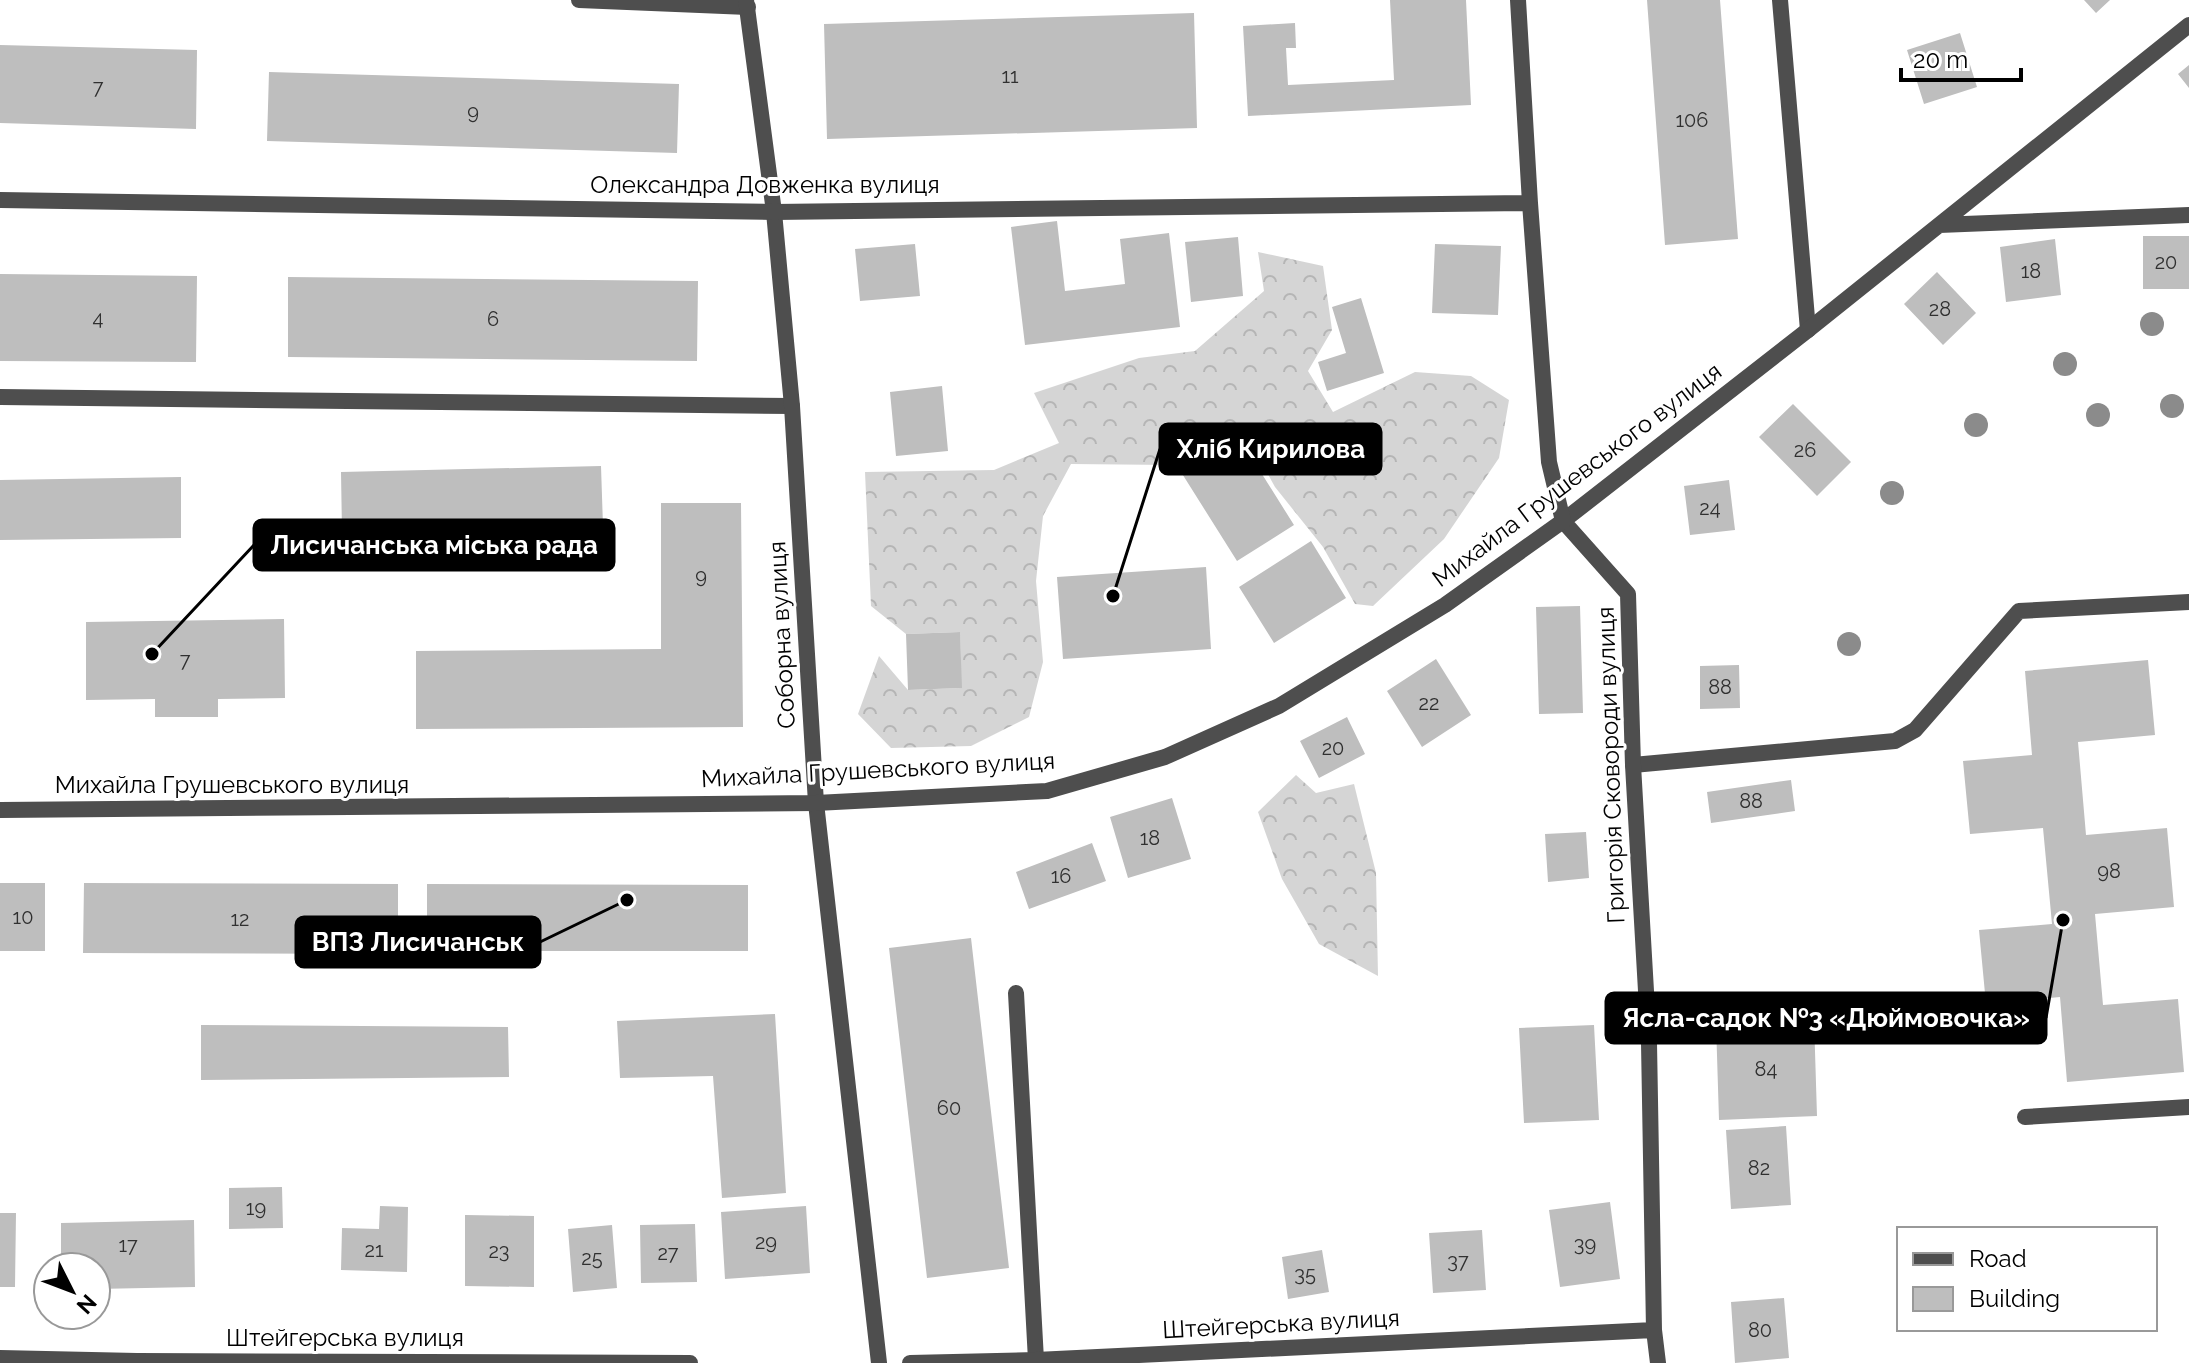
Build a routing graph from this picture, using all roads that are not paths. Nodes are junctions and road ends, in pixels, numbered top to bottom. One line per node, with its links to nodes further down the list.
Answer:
1 (579, 0): 4 (street)
2 (1518, 0): 7 (street, Григорія Сковороди вулиця)
3 (1780, 0): 11 (street)
4 (747, 4): 8 (street, Соборна вулиця)
5 (2189, 25): 10 (street, Михайла Грушевського вулиця)
6 (0, 200): 8 (street, Олександра Довженка вулиця)
7 (1530, 203): 8 (street, Олександра Довженка вулиця); 14 (street, Григорія Сковороди вулиця)
8 (774, 212): 13 (street, Соборна вулиця)
9 (2189, 215): 10 (street)
10 (1939, 225): 11 (street, Михайла Грушевського вулиця)
11 (1808, 330): 14 (street, Михайла Грушевського вулиця)
12 (0, 397): 13 (street)
13 (792, 406): 17 (street, Соборна вулиця)
14 (1563, 521): 16 (street, Григорія Сковороди вулиця); 17 (street, Михайла Грушевського вулиця)
15 (2189, 602): 16 (street)
16 (1633, 765): 22 (street, Григорія Сковороди вулиця)
17 (816, 803): 18 (street, Михайла Грушевського вулиця); 28 (street, Соборна вулиця)
18 (0, 810)
19 (1016, 993): 25 (street)
20 (2189, 1107): 21 (street)
21 (2025, 1117)
22 (1654, 1330): 23 (street, Штейгерська вулиця); 30 (street, Григорія Сковороди вулиця)
23 (1200, 1357): 25 (street, Штейгерська вулиця)
24 (0, 1358): 26 (street, Штейгерська вулиця)
25 (1036, 1360): 29 (street, Штейгерська вулиця)
26 (137, 1362): 27 (street, Штейгерська вулиця)
27 (690, 1363)
28 (879, 1363)
29 (910, 1363)
30 (1658, 1363)

